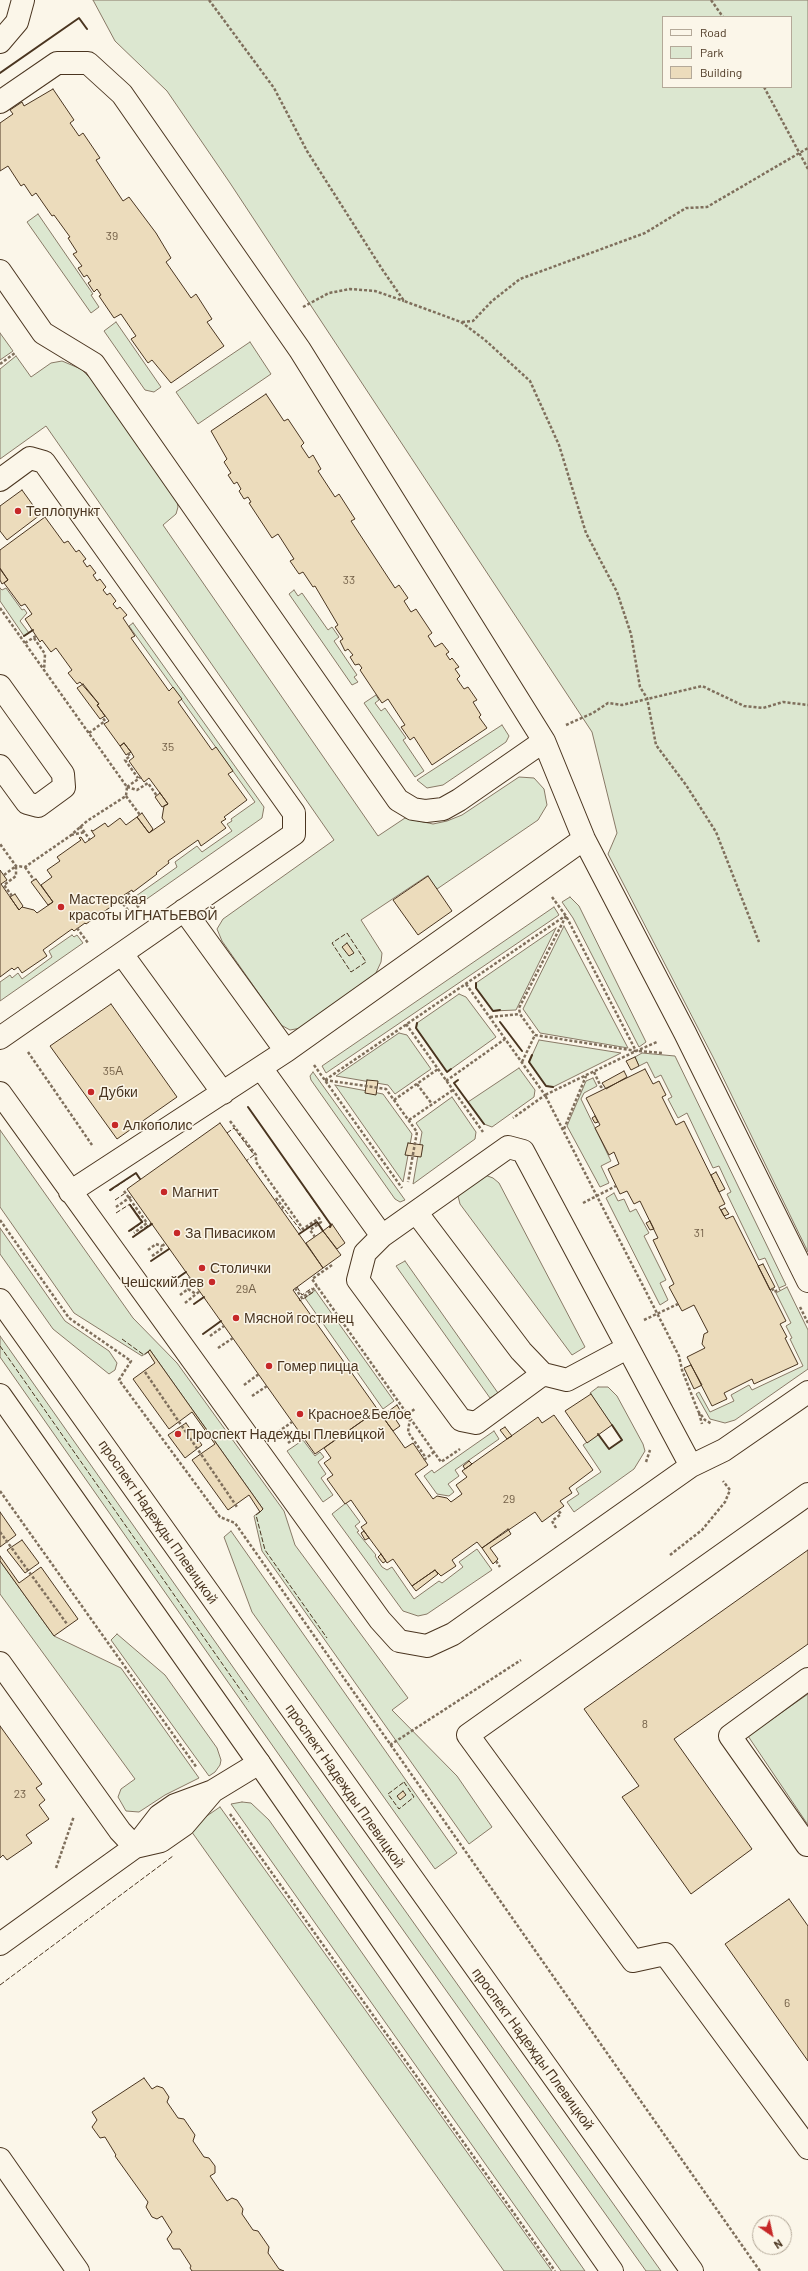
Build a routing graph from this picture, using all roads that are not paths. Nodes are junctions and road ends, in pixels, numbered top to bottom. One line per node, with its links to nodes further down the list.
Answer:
1 (23, 0): 2 (main road)
2 (0, 42)
3 (0, 102): 7 (main road)
4 (0, 271): 7 (main road)
5 (0, 480): 10 (main road)
6 (0, 686): 8 (main road)
7 (544, 741): 9 (main road)
8 (0, 766)
9 (584, 839): 13 (main road); 20 (main road)
10 (184, 910): 11 (main road); 13 (main road)
11 (122, 954): 12 (main road); 16 (main road)
12 (0, 1038)
13 (286, 1051): 14 (main road)
14 (261, 1068): 16 (main road); 19 (main road)
15 (0, 1093): 17 (main road)
16 (223, 1093): 17 (main road)
17 (70, 1192): 26 (main road)
18 (416, 1212): 19 (main road); 22 (main road); 23 (main road)
19 (382, 1236): 23 (main road)
20 (808, 1281)
21 (0, 1300): 38 (main road, проспект Надежды Плевицкой)
22 (627, 1348): 23 (main road); 26 (main road)
23 (543, 1374)
24 (808, 1392): 26 (main road)
25 (0, 1396): 30 (main road)
26 (698, 1463)
27 (808, 1494): 34 (main road)
28 (0, 1663): 32 (main road)
29 (808, 1679): 31 (main road)
30 (260, 1764): 32 (main road); 37 (main road)
31 (807, 1845)
32 (135, 1847): 33 (main road)
33 (0, 1944)
34 (808, 2148)
35 (0, 2160): 36 (main road)
36 (78, 2271)
37 (612, 2271)
38 (692, 2271)

